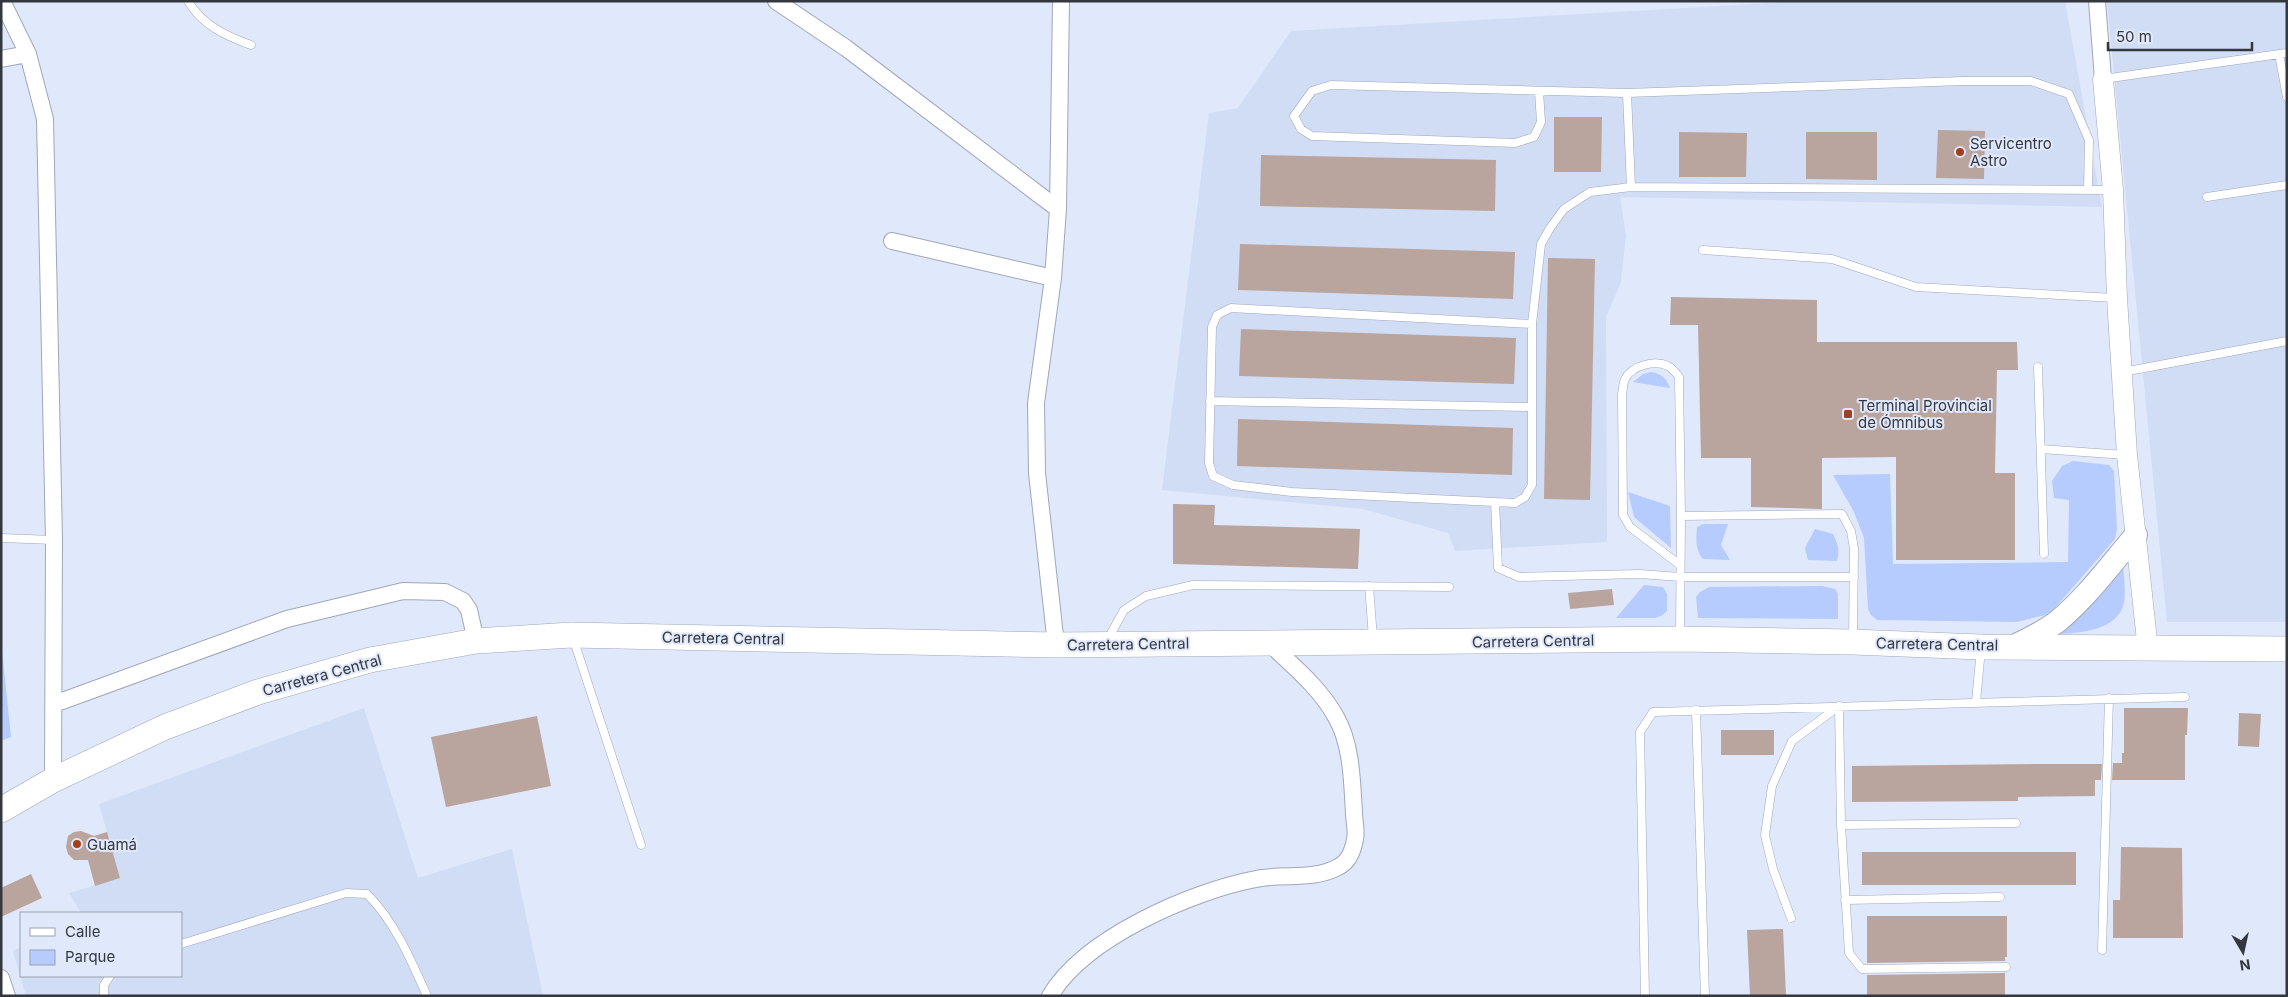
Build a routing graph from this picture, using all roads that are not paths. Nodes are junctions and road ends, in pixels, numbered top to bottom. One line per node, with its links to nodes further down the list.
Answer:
1 (188, 1): 6 (lane)
2 (776, 1): 19 (street)
3 (1061, 1): 19 (street)
4 (2097, 1): 10 (street)
5 (4, 2): 7 (street)
6 (251, 45)
7 (28, 54): 9 (street); 36 (street)
8 (2283, 54): 10 (lane); 13 (lane)
9 (1, 59)
10 (2103, 79): 17 (street)
11 (1539, 91): 11 (lane); 12 (lane)
12 (1627, 93): 15 (lane); 16 (lane)
13 (2287, 97)
14 (2287, 185): 18 (lane)
15 (1631, 188): 16 (lane); 24 (lane)
16 (2088, 190): 17 (lane)
17 (2113, 190): 23 (street)
18 (2207, 198)
19 (1058, 210): 22 (street)
20 (892, 241): 22 (street)
21 (1703, 250): 23 (lane)
22 (1053, 278): 50 (street)
23 (2117, 298): 27 (street)
24 (1532, 324): 28 (lane); 29 (lane)
25 (2287, 341): 27 (lane)
26 (2038, 367): 30 (lane)
27 (2122, 372): 31 (street)
28 (1210, 401): 29 (lane); 32 (lane)
29 (1532, 407): 32 (lane)
30 (2041, 449): 31 (lane); 37 (lane)
31 (2127, 455): 34 (street)
32 (1495, 502): 39 (lane)
33 (1681, 516): 38 (lane); 38 (lane); 40 (lane)
34 (2136, 535): 51 (main road); 54 (street)
35 (1, 538): 36 (lane)
36 (54, 540): 58 (street)
37 (2044, 554)
38 (1680, 565): 39 (lane)
39 (1680, 577): 40 (lane); 44 (lane)
40 (1854, 578): 46 (lane)
41 (1369, 586): 42 (lane); 47 (lane); 48 (lane)
42 (1449, 587)
43 (572, 634): 45 (main road, Carretera Central); 50 (main road, Carretera Central); 65 (lane)
44 (1680, 639): 46 (main road, Carretera Central); 48 (main road, Carretera Central)
45 (476, 641): 58 (street); 61 (main road, Carretera Central)
46 (1852, 642): 52 (main road, Carretera Central)
47 (1106, 643): 49 (main road, Carretera Central); 50 (main road, Carretera Central)
48 (1373, 643): 49 (main road, Carretera Central)
49 (1270, 644): 77 (street)
50 (1056, 645)
51 (2014, 646): 52 (main road, Carretera Central); 54 (main road, Carretera Central)
52 (1981, 647): 57 (lane)
53 (2287, 649): 54 (main road, Carretera Central)
54 (2148, 650)
55 (2185, 697): 56 (lane)
56 (2109, 698): 57 (lane); 70 (lane)
57 (1976, 702): 59 (lane)
58 (54, 704): 61 (street)
59 (1839, 706): 60 (lane); 64 (lane); 68 (lane)
60 (1696, 710): 78 (lane); 79 (lane)
61 (53, 780): 62 (main road, Carretera Central)
62 (1, 810)
63 (2016, 823): 64 (lane)
64 (1842, 825): 67 (lane)
65 (640, 845)
66 (2000, 897): 67 (lane)
67 (1845, 900): 71 (lane)
68 (1791, 918)
69 (182, 944): 76 (lane)
70 (2102, 950)
71 (2006, 967)
72 (109, 977): 75 (lane)
73 (1, 978): 74 (street)
74 (7, 996)
75 (104, 996)
76 (427, 996)
77 (1050, 996)
78 (1645, 996)
79 (1705, 996)

